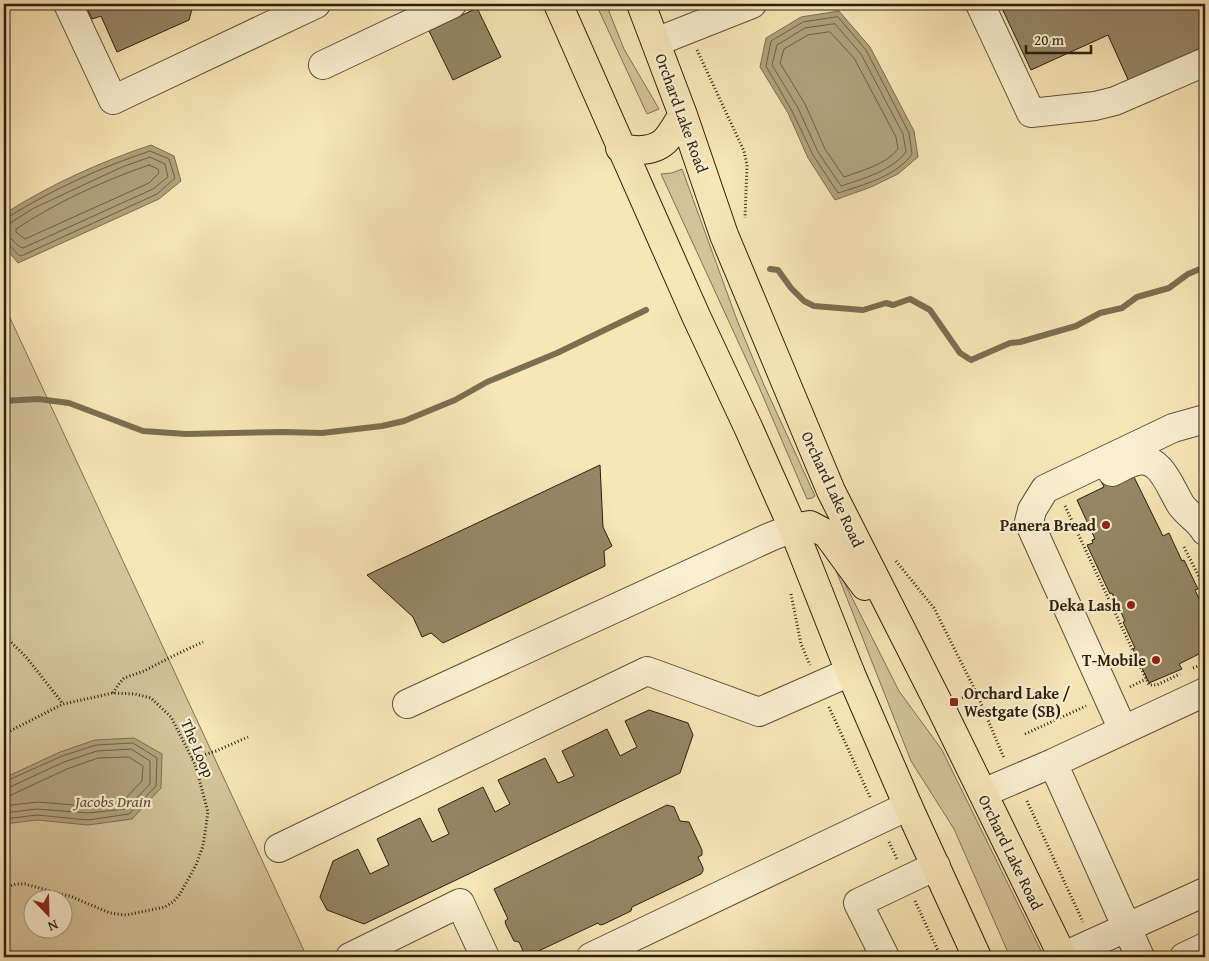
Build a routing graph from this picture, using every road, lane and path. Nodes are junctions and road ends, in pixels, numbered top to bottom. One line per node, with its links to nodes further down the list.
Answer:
1 (68, 4): 2 (lane)
2 (316, 4)
3 (452, 4): 11 (lane)
4 (558, 4): 13 (main road)
5 (641, 4): 9 (main road, Orchard Lake Road)
6 (752, 4): 8 (lane)
7 (980, 4): 10 (lane)
8 (688, 30): 9 (lane); 14 (path)
9 (656, 42): 12 (main road, Orchard Lake Road)
10 (1205, 62)
11 (323, 64)
12 (683, 115): 13 (main road); 21 (main road, Orchard Lake Road)
13 (620, 148): 17 (main road)
14 (745, 221)
15 (1205, 419): 16 (lane)
16 (1058, 483): 18 (lane); 27 (path); 33 (lane)
17 (793, 528): 21 (main road); 26 (main road); 32 (lane)
18 (1205, 531)
19 (894, 558): 38 (path)
20 (788, 587): 28 (path)
21 (898, 622): 39 (main road, Orchard Lake Road)
22 (4, 635): 31 (path)
23 (203, 642): 30 (path)
24 (1205, 663): 25 (path)
25 (1189, 670)
26 (850, 672): 28 (lane); 40 (main road)
27 (1181, 674)
28 (820, 685): 41 (path); 42 (lane)
29 (1205, 692): 33 (lane)
30 (113, 693): 31 (path, The Loop); 36 (path, The Loop)
31 (62, 704): 34 (path, The Loop)
32 (407, 704)
33 (1123, 730): 37 (lane)
34 (4, 734)
35 (248, 737): 36 (path)
36 (192, 759): 45 (path, The Loop)
37 (1053, 763): 38 (lane); 47 (lane)
38 (1015, 780): 39 (lane); 48 (path)
39 (983, 793): 56 (main road, Orchard Lake Road)
40 (908, 806): 41 (lane); 43 (main road)
41 (880, 819): 44 (path); 52 (lane)
42 (279, 848)
43 (936, 866): 44 (lane); 55 (main road)
44 (906, 880): 53 (lane); 54 (path)
45 (4, 888)
46 (1205, 892): 47 (lane)
47 (1126, 928): 48 (lane); 57 (lane)
48 (1092, 943): 56 (lane)
49 (1205, 947): 58 (lane)
50 (350, 957): 51 (lane)
51 (485, 957)
52 (590, 957)
53 (884, 957)
54 (941, 957)
55 (977, 957)
56 (1063, 957)
57 (1140, 957)
58 (1184, 957)

